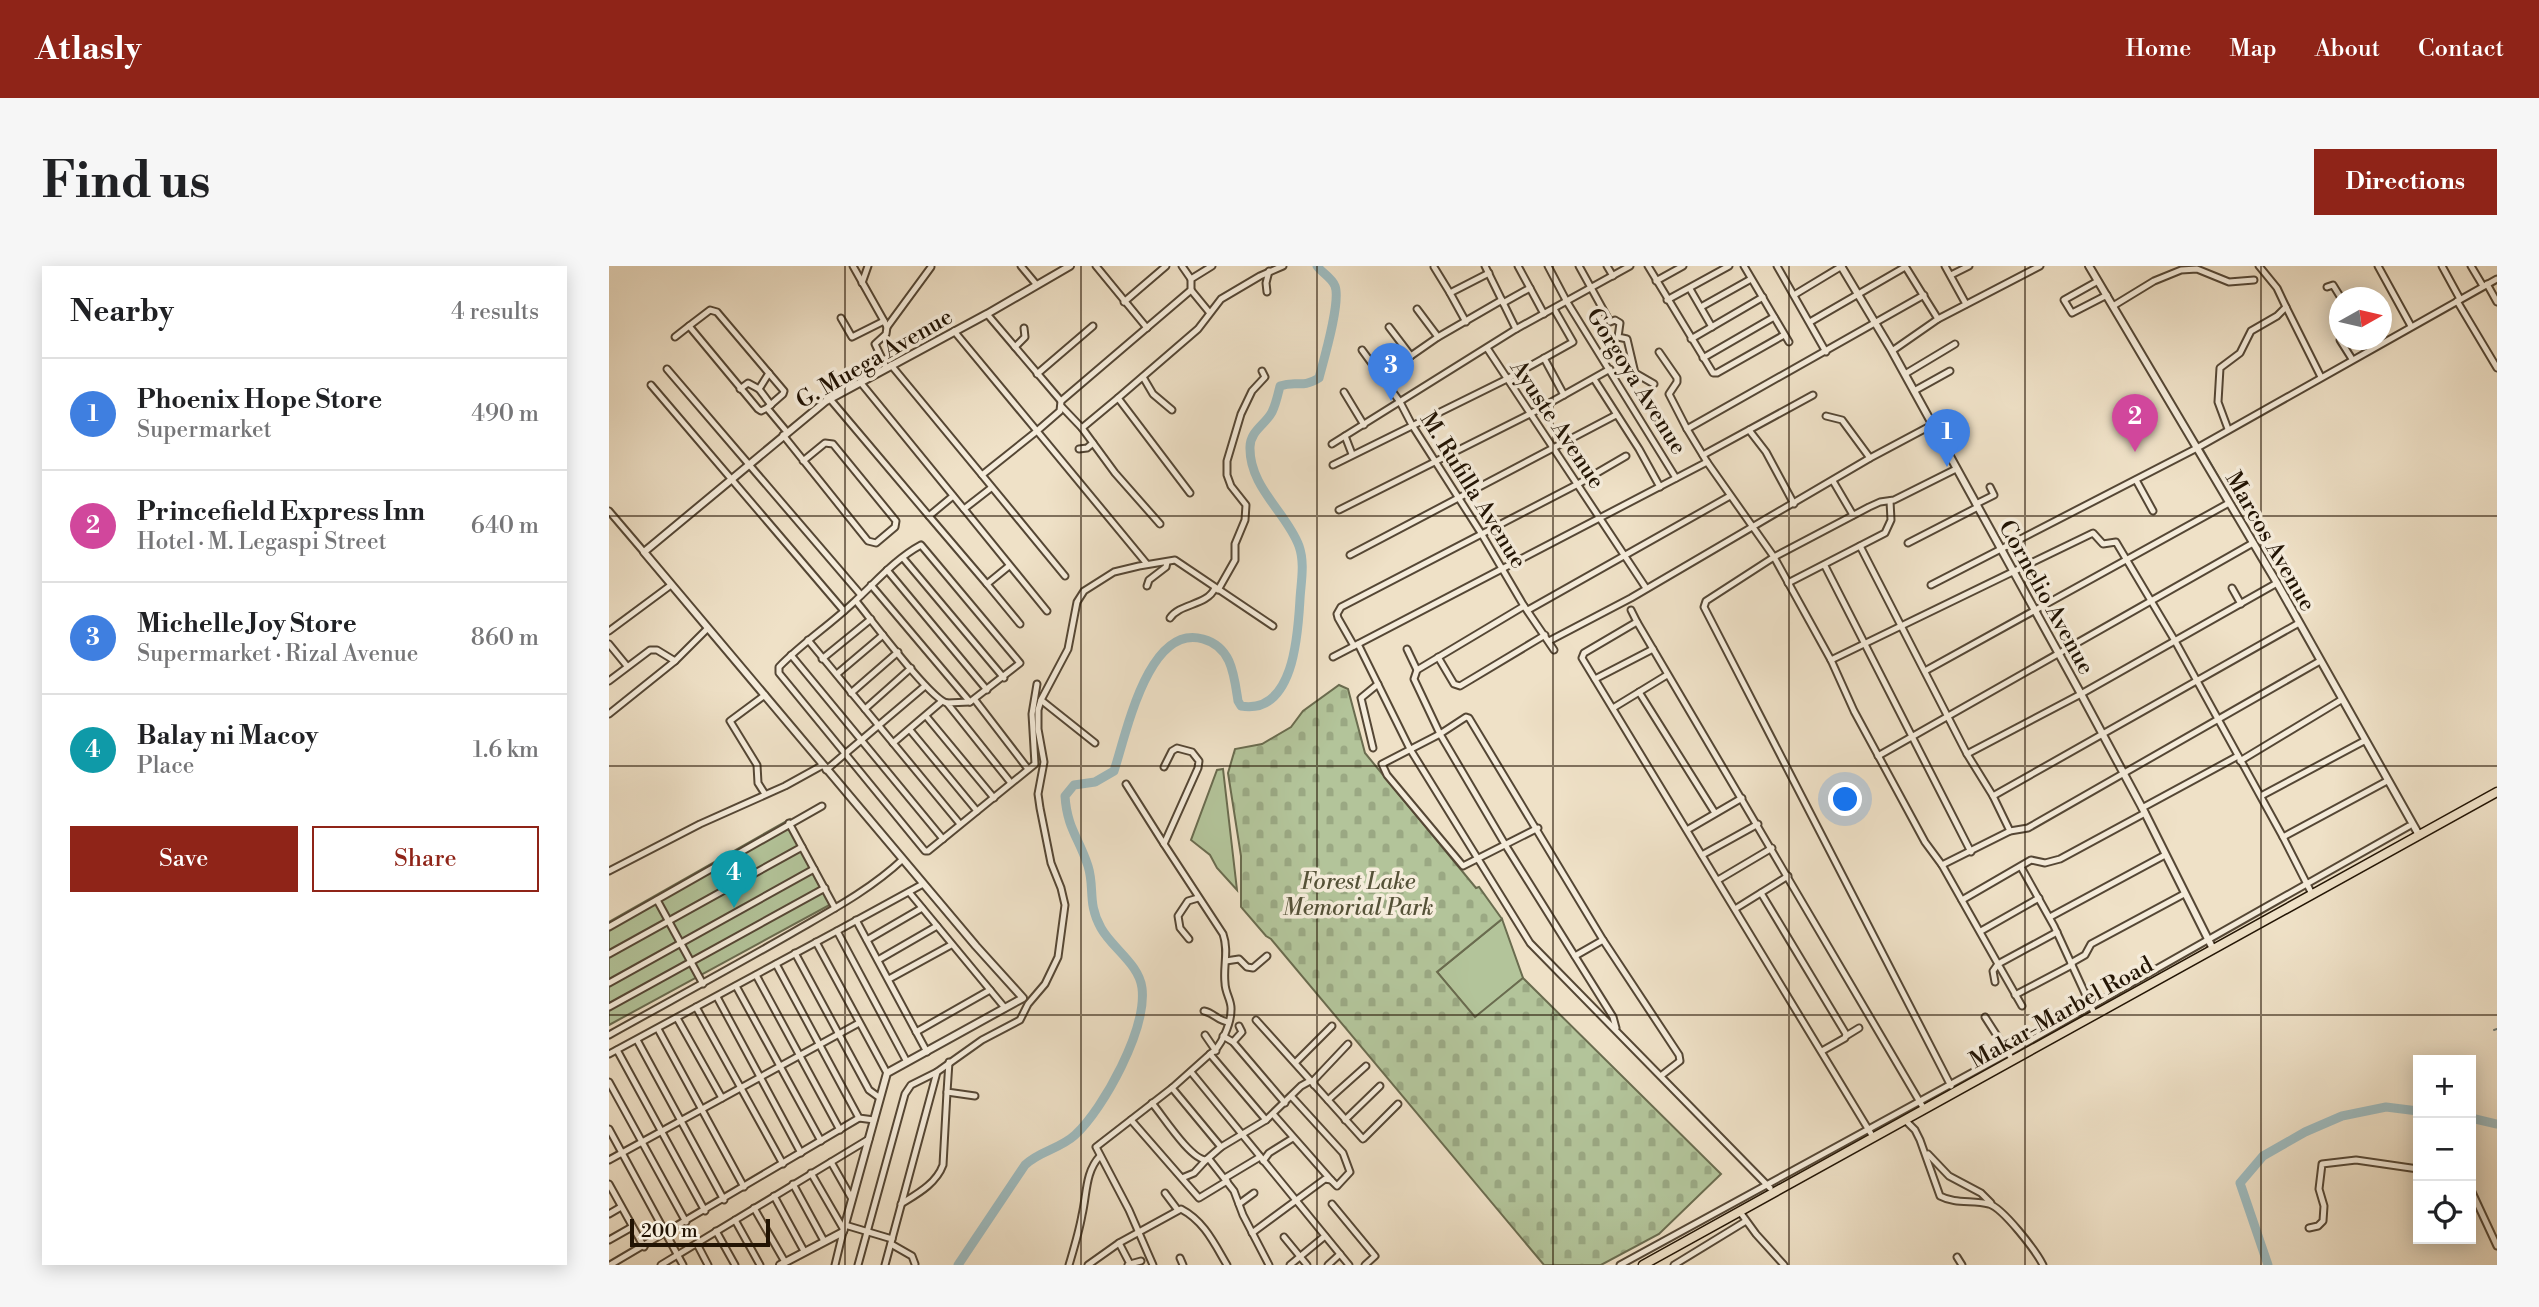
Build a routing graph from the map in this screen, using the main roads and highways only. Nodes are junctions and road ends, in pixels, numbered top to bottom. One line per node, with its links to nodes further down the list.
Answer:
1 (2497, 792): 2 (main road, Makar-Marbel Road)
2 (1643, 1265)

